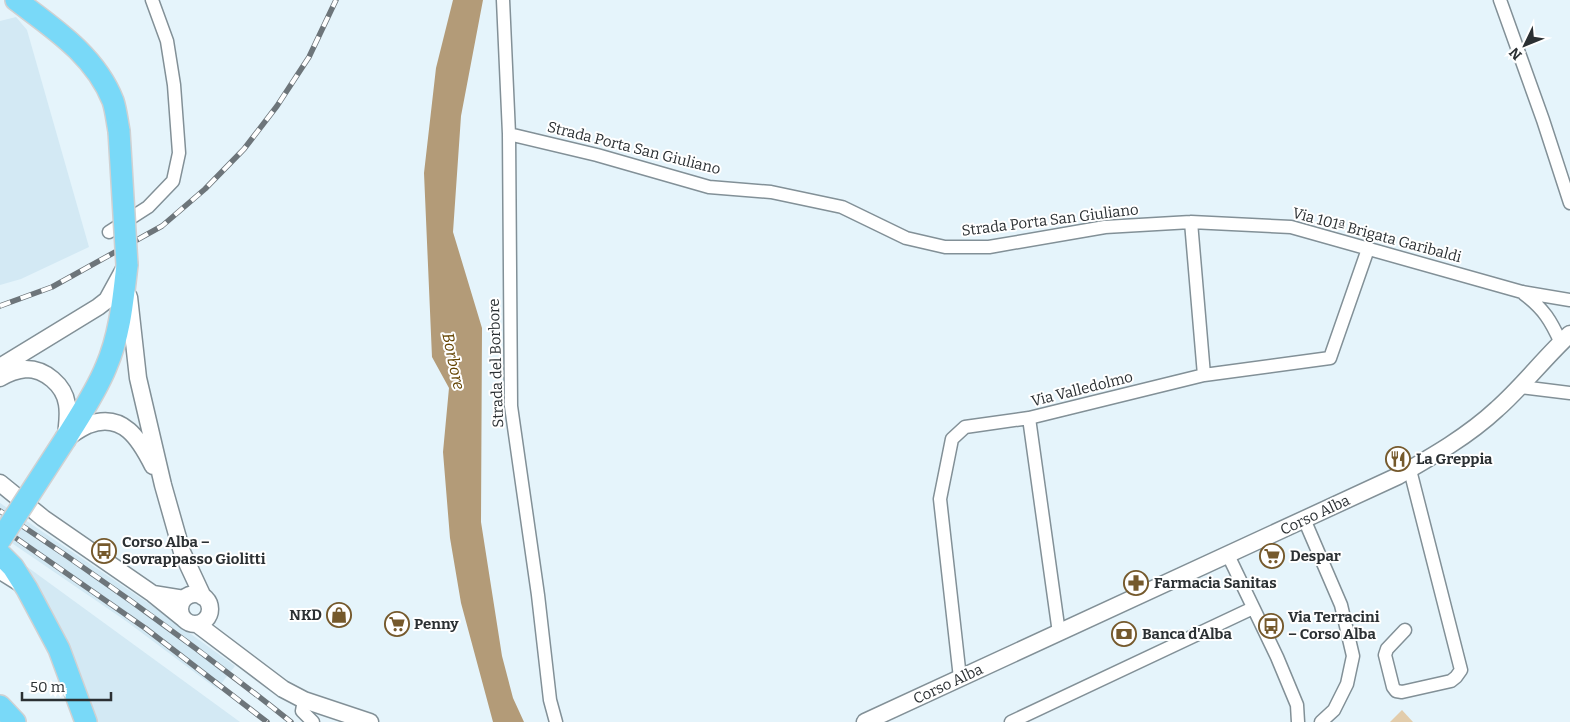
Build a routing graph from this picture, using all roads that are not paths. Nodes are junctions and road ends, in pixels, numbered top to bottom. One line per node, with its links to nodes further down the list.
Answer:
1 (16, 0): 10 (main road, bridge)
2 (152, 0): 8 (street)
3 (503, 0): 5 (street, Strada del Borbore)
4 (1500, 0): 6 (street)
5 (509, 134): 7 (street, Strada Porta San Giuliano); 47 (street, Strada del Borbore)
6 (1570, 203)
7 (1191, 222): 9 (street, Via 101ª Brigata Garibaldi); 15 (street)
8 (109, 232)
9 (1368, 249): 11 (street, Via 101ª Brigata Garibaldi); 15 (street, Via Valledolmo)
10 (127, 265): 14 (street); 20 (main road); 23 (street)
11 (1522, 292): 12 (street, Via 101ª Brigata Garibaldi); 13 (street, Via 101ª Brigata Garibaldi)
12 (1570, 300)
13 (1565, 338): 17 (street, Corso Alba)
14 (0, 367)
15 (1204, 375): 19 (street, Via Valledolmo)
16 (0, 378): 20 (street)
17 (1520, 387): 18 (street); 21 (street, Corso Alba)
18 (1570, 393)
19 (1029, 418): 38 (street, Via Valledolmo); 40 (street)
20 (66, 438): 23 (street); 25 (main road, bridge)
21 (1410, 470): 24 (street, Corso Alba); 37 (street)
22 (0, 484): 31 (street)
23 (163, 485): 26 (street)
24 (1304, 520): 28 (street, Corso Alba); 51 (street)
25 (0, 540)
26 (182, 552): 32 (street); 33 (street)
27 (0, 554): 30 (main road)
28 (1228, 555): 34 (street); 38 (street, Corso Alba)
29 (0, 573): 30 (street)
30 (27, 589): 44 (main road)
31 (153, 594): 33 (street); 36 (street)
32 (203, 597): 33 (street); 35 (street)
33 (185, 599): 36 (street)
34 (1253, 608): 49 (street); 50 (street)
35 (210, 612): 36 (street); 39 (street)
36 (190, 622): 39 (street)
37 (1405, 630)
38 (1059, 633): 40 (street, Corso Alba)
39 (232, 651): 41 (street)
40 (960, 678): 48 (street, Corso Alba)
41 (304, 700): 45 (street); 46 (street)
42 (0, 706): 43 (main road)
43 (15, 722)
44 (86, 722)
45 (312, 722)
46 (370, 722)
47 (556, 722)
48 (865, 722)
49 (1011, 722)
50 (1298, 722)
51 (1320, 722)

